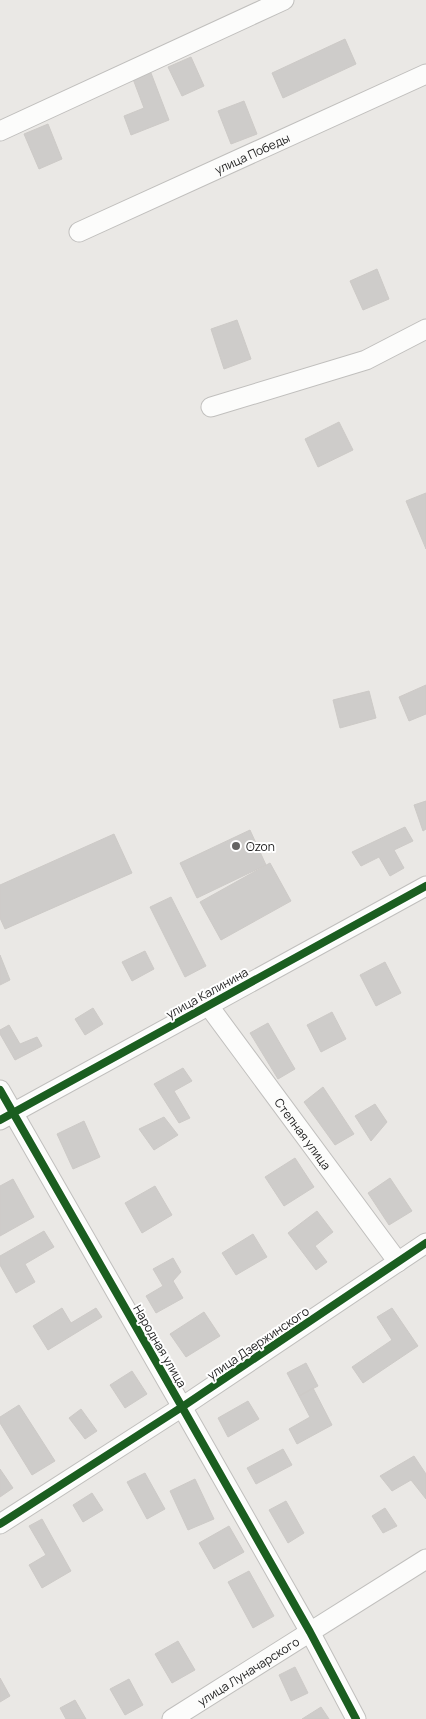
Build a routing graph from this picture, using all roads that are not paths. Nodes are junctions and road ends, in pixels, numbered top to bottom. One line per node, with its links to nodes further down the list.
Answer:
1 (284, 0): 3 (street)
2 (426, 74): 4 (street, улица Победы)
3 (0, 131)
4 (79, 232)
5 (426, 329): 6 (street)
6 (211, 407)
7 (426, 886): 8 (street, улица Калинина)
8 (208, 1005): 10 (street, улица Калинина); 12 (street, Степная улица)
9 (0, 1090): 10 (street, Народная улица)
10 (6, 1116): 13 (street, Народная улица)
11 (426, 1243): 12 (street, улица Дзержинского)
12 (398, 1262): 13 (street, улица Дзержинского)
13 (182, 1407): 14 (street, улица Дзержинского); 16 (street, Народная улица)
14 (0, 1524)
15 (426, 1559): 16 (street, улица Луначарского)
16 (310, 1632): 17 (street, улица Луначарского); 18 (street, Народная улица)
17 (172, 1719)
18 (356, 1719)

